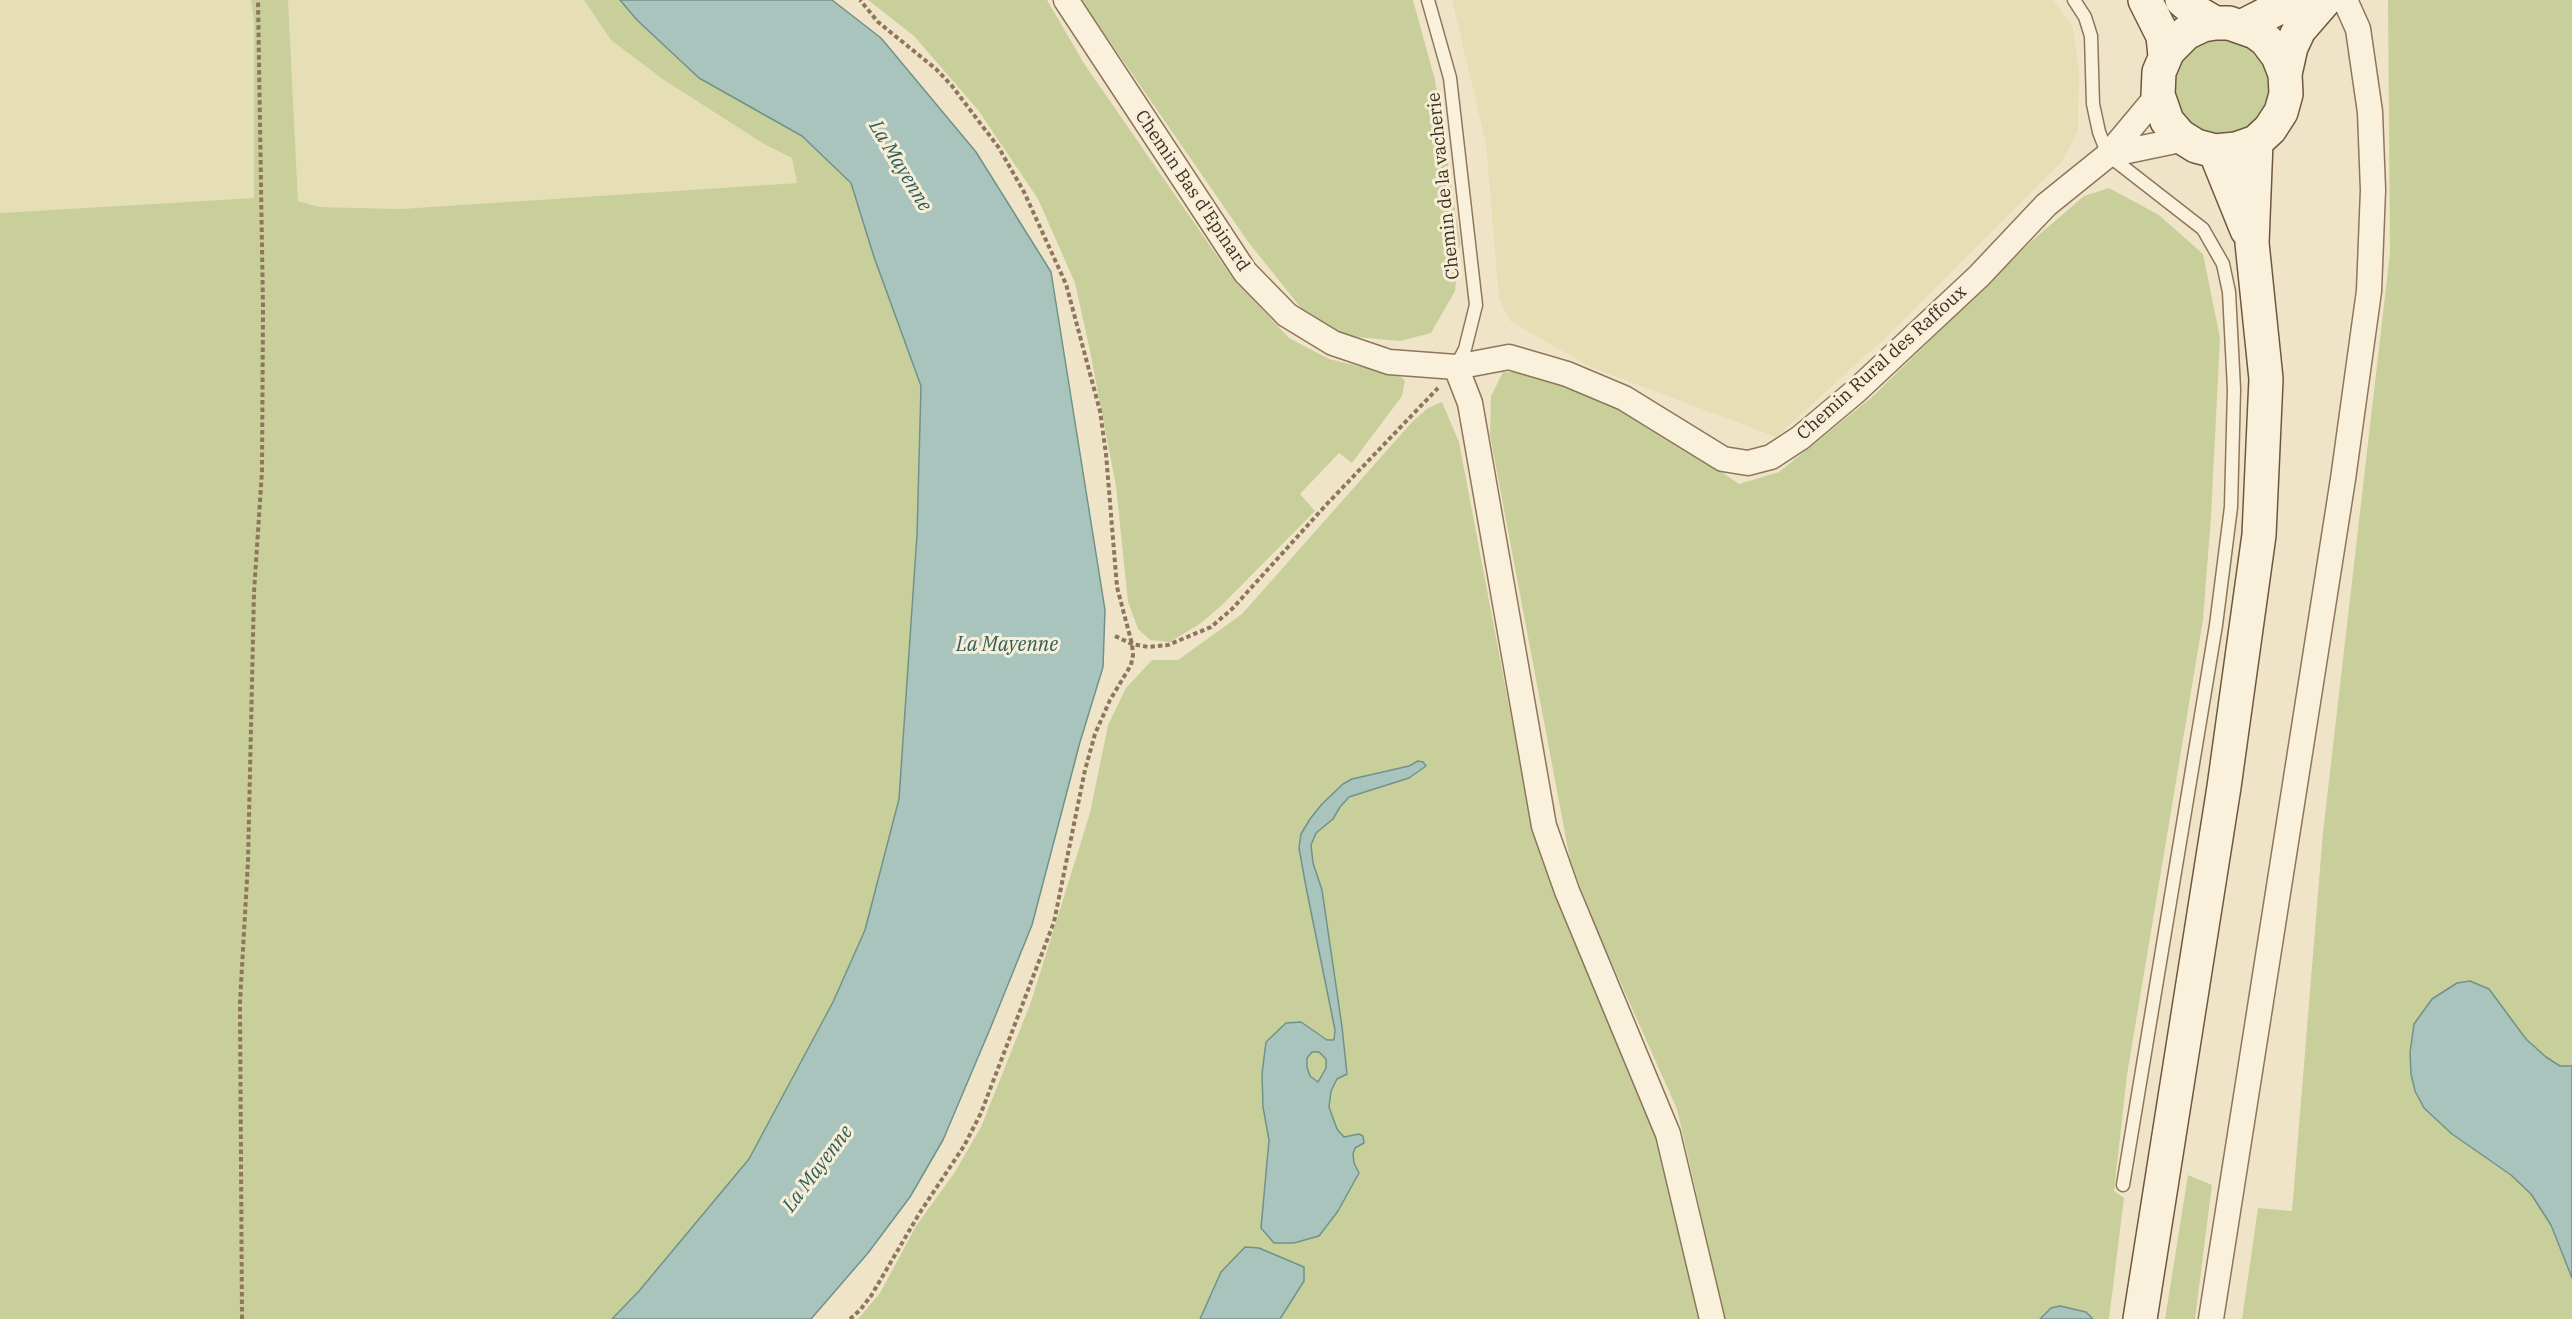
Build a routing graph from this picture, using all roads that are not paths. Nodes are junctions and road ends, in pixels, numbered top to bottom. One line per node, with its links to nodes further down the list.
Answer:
1 (1066, 0): 18 (street, Chemin Bas d'Epinard)
2 (1428, 0): 18 (lane, Chemin de la vacherie)
3 (2074, 0): 16 (lane)
4 (2145, 0): 10 (main road)
5 (2182, 0): 9 (main road)
6 (2294, 0): 9 (main road)
7 (2325, 0): 11 (main road)
8 (2345, 0): 22 (street)
9 (2229, 24): 10 (main road); 11 (main road)
10 (2165, 56): 12 (main road)
11 (2285, 74): 14 (main road)
12 (2158, 95): 13 (main road); 16 (street, Chemin Rural des Raffoux)
13 (2185, 139): 15 (main road); 16 (street, Chemin Rural des Raffoux)
14 (2256, 141): 15 (main road); 17 (main road)
15 (2215, 151): 17 (main road)
16 (2108, 155): 18 (street, Chemin Rural des Raffoux); 19 (lane)
17 (2252, 243): 21 (main road)
18 (1456, 367): 20 (street)
19 (2123, 1185)
20 (1712, 1319)
21 (2140, 1319)
22 (2211, 1319)

